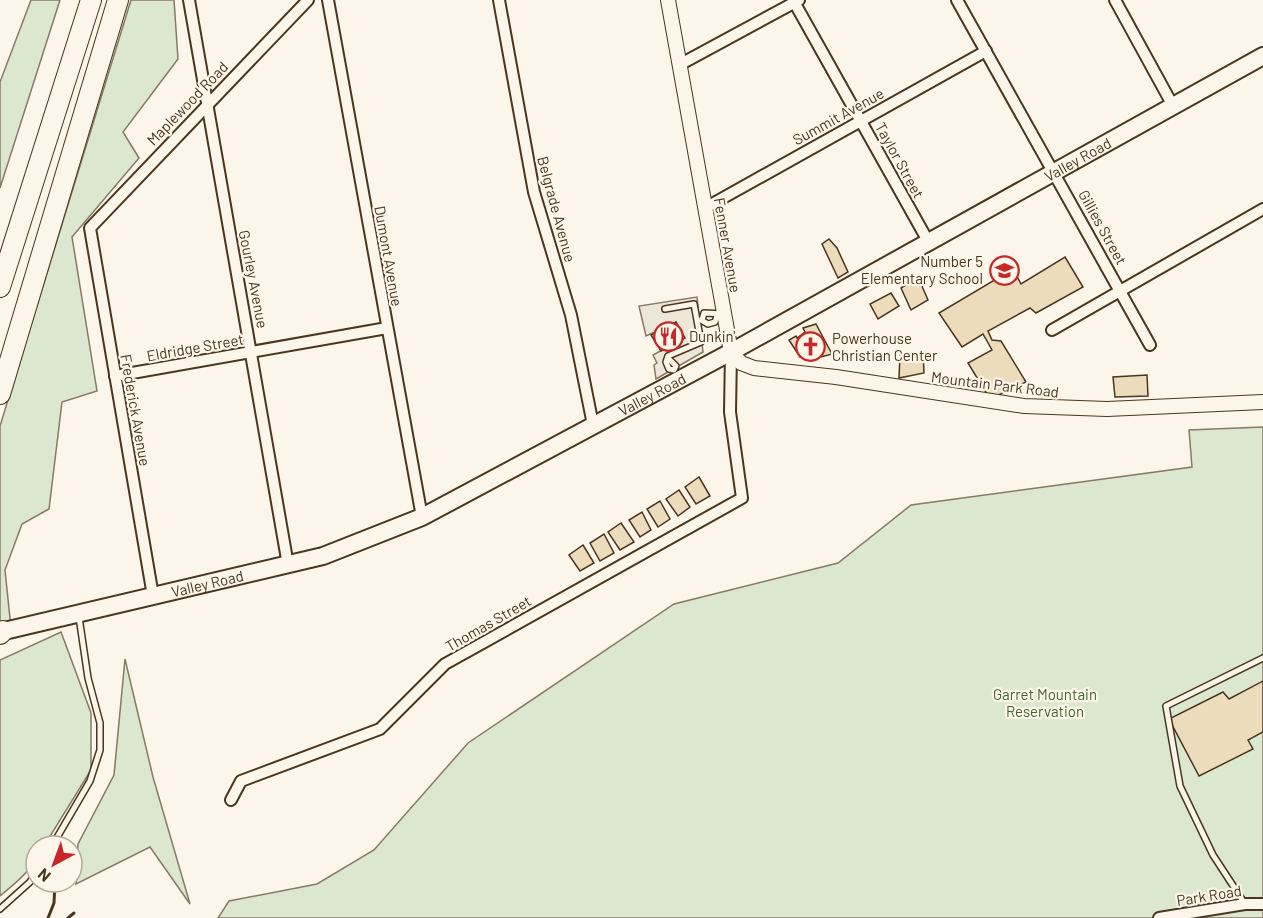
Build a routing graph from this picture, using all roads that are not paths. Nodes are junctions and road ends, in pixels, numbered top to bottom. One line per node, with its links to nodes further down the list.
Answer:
1 (91, 0): 22 (highway)
2 (118, 0): 34 (highway)
3 (189, 0): 14 (street, Gourley Avenue)
4 (308, 0): 14 (street, Maplewood Road)
5 (328, 0): 27 (street, Dumont Avenue)
6 (499, 0): 36 (street, Belgrade Avenue)
7 (668, 0): 13 (street, Fenner Avenue)
8 (957, 0): 11 (street, Gillies Street)
9 (1115, 0): 15 (street)
10 (796, 1): 13 (street); 16 (street, Taylor Street)
11 (986, 51): 16 (street, Summit Avenue); 17 (street, Gillies Street)
12 (1263, 56): 15 (main road, Valley Road)
13 (679, 65): 18 (street, Fenner Avenue)
14 (206, 104): 20 (street, Maplewood Road); 30 (street, Gourley Avenue)
15 (1172, 104): 17 (main road, Valley Road)
16 (861, 121): 18 (street, Summit Avenue); 21 (street, Taylor Street)
17 (1054, 172): 21 (main road, Valley Road); 23 (street, Gillies Street)
18 (705, 208): 25 (street, Fenner Avenue)
19 (1263, 210): 23 (street)
20 (90, 228): 33 (street, Frederick Avenue)
21 (928, 241): 31 (main road, Valley Road)
22 (0, 287)
23 (1121, 291): 28 (street); 29 (street, Gillies Street)
24 (665, 309): 26 (lane)
25 (720, 315): 26 (lane); 31 (street, Fenner Avenue)
26 (700, 320): 32 (lane)
27 (387, 328): 30 (street, Eldridge Street); 38 (street, Dumont Avenue)
28 (1052, 330)
29 (1150, 345)
30 (252, 352): 33 (street, Eldridge Street); 39 (street, Gourley Avenue)
31 (731, 352): 32 (main road, Valley Road); 35 (street, Mountain Park Road); 37 (street, Fenner Avenue)
32 (677, 375): 36 (main road, Valley Road)
33 (115, 376): 40 (street, Frederick Avenue)
34 (0, 394)
35 (1263, 402)
36 (593, 425): 38 (main road, Valley Road)
37 (742, 498): 44 (street, Thomas Street)
38 (422, 517): 39 (main road, Valley Road)
39 (288, 565): 40 (main road, Valley Road)
40 (153, 596): 41 (main road, Valley Road)
41 (79, 612): 42 (main road, Valley Road); 45 (lane)
42 (1, 632)
43 (1263, 658): 47 (lane)
44 (231, 800)
45 (59, 834)
46 (24, 887): 49 (lane)
47 (1245, 904): 48 (street, Park Road); 50 (street, Park Road)
48 (1263, 904)
49 (0, 909)
50 (1159, 918)

